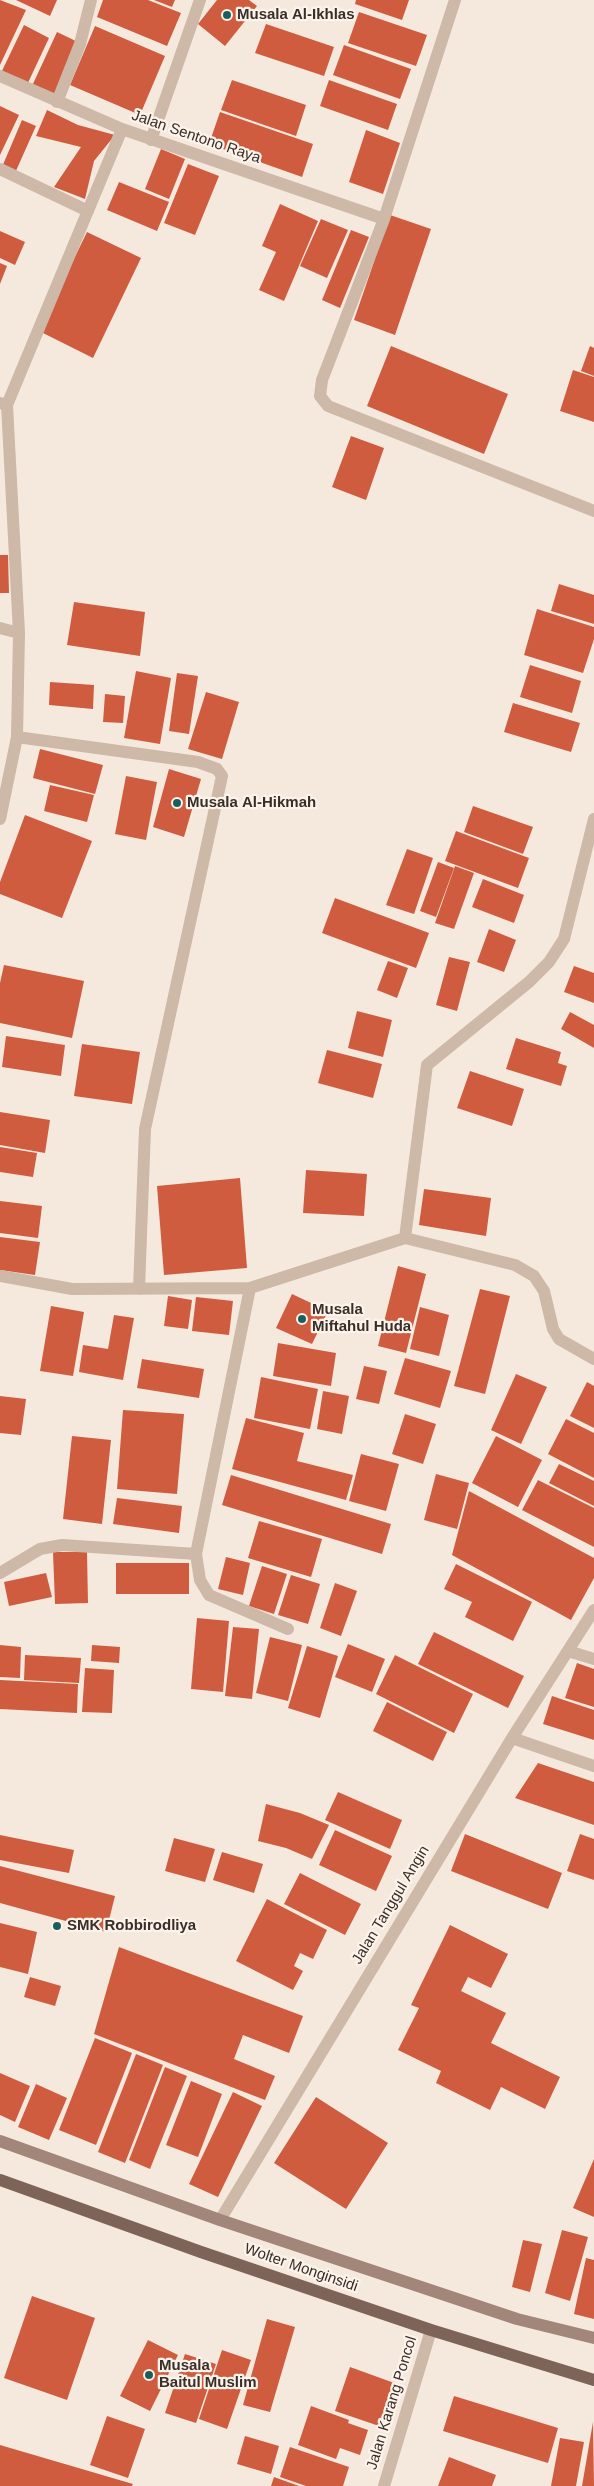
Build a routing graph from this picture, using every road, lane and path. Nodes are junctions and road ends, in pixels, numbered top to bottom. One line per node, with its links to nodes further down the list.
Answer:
1 (91, 0): 5 (street)
2 (200, 0): 7 (street)
3 (455, 0): 10 (street)
4 (0, 76): 5 (street, Jalan Sentono Raya)
5 (57, 102): 6 (street, Jalan Sentono Raya)
6 (122, 129): 7 (street, Jalan Sentono Raya); 9 (street)
7 (151, 140): 10 (street, Jalan Sentono Raya)
8 (0, 169): 9 (street)
9 (88, 211): 11 (street)
10 (384, 219): 12 (street)
11 (3, 404): 14 (street)
12 (594, 511)
13 (0, 628): 14 (street)
14 (19, 634): 15 (street)
15 (17, 737): 16 (street); 22 (street)
16 (3, 799): 17 (street)
17 (0, 819)
18 (594, 819): 19 (street)
19 (405, 1238): 21 (street); 23 (street)
20 (0, 1276): 22 (street)
21 (250, 1288): 22 (street); 24 (street)
22 (139, 1289)
23 (594, 1359)
24 (196, 1554): 25 (street); 27 (street)
25 (0, 1573)
26 (594, 1610): 28 (street, Jalan Tanggul Angin)
27 (288, 1629)
28 (568, 1651): 29 (street); 30 (street, Jalan Tanggul Angin)
29 (594, 1659)
30 (512, 1738): 31 (street); 34 (street, Jalan Tanggul Angin)
31 (594, 1766)
32 (0, 2141): 34 (main road, Wolter Monginsidi)
33 (0, 2180): 35 (main road, Wolter Monginsidi)
34 (220, 2220): 36 (main road, Wolter Monginsidi)
35 (431, 2330): 37 (main road, Wolter Monginsidi); 38 (street, Jalan Karang Poncol)
36 (594, 2338)
37 (594, 2380)
38 (384, 2486)

